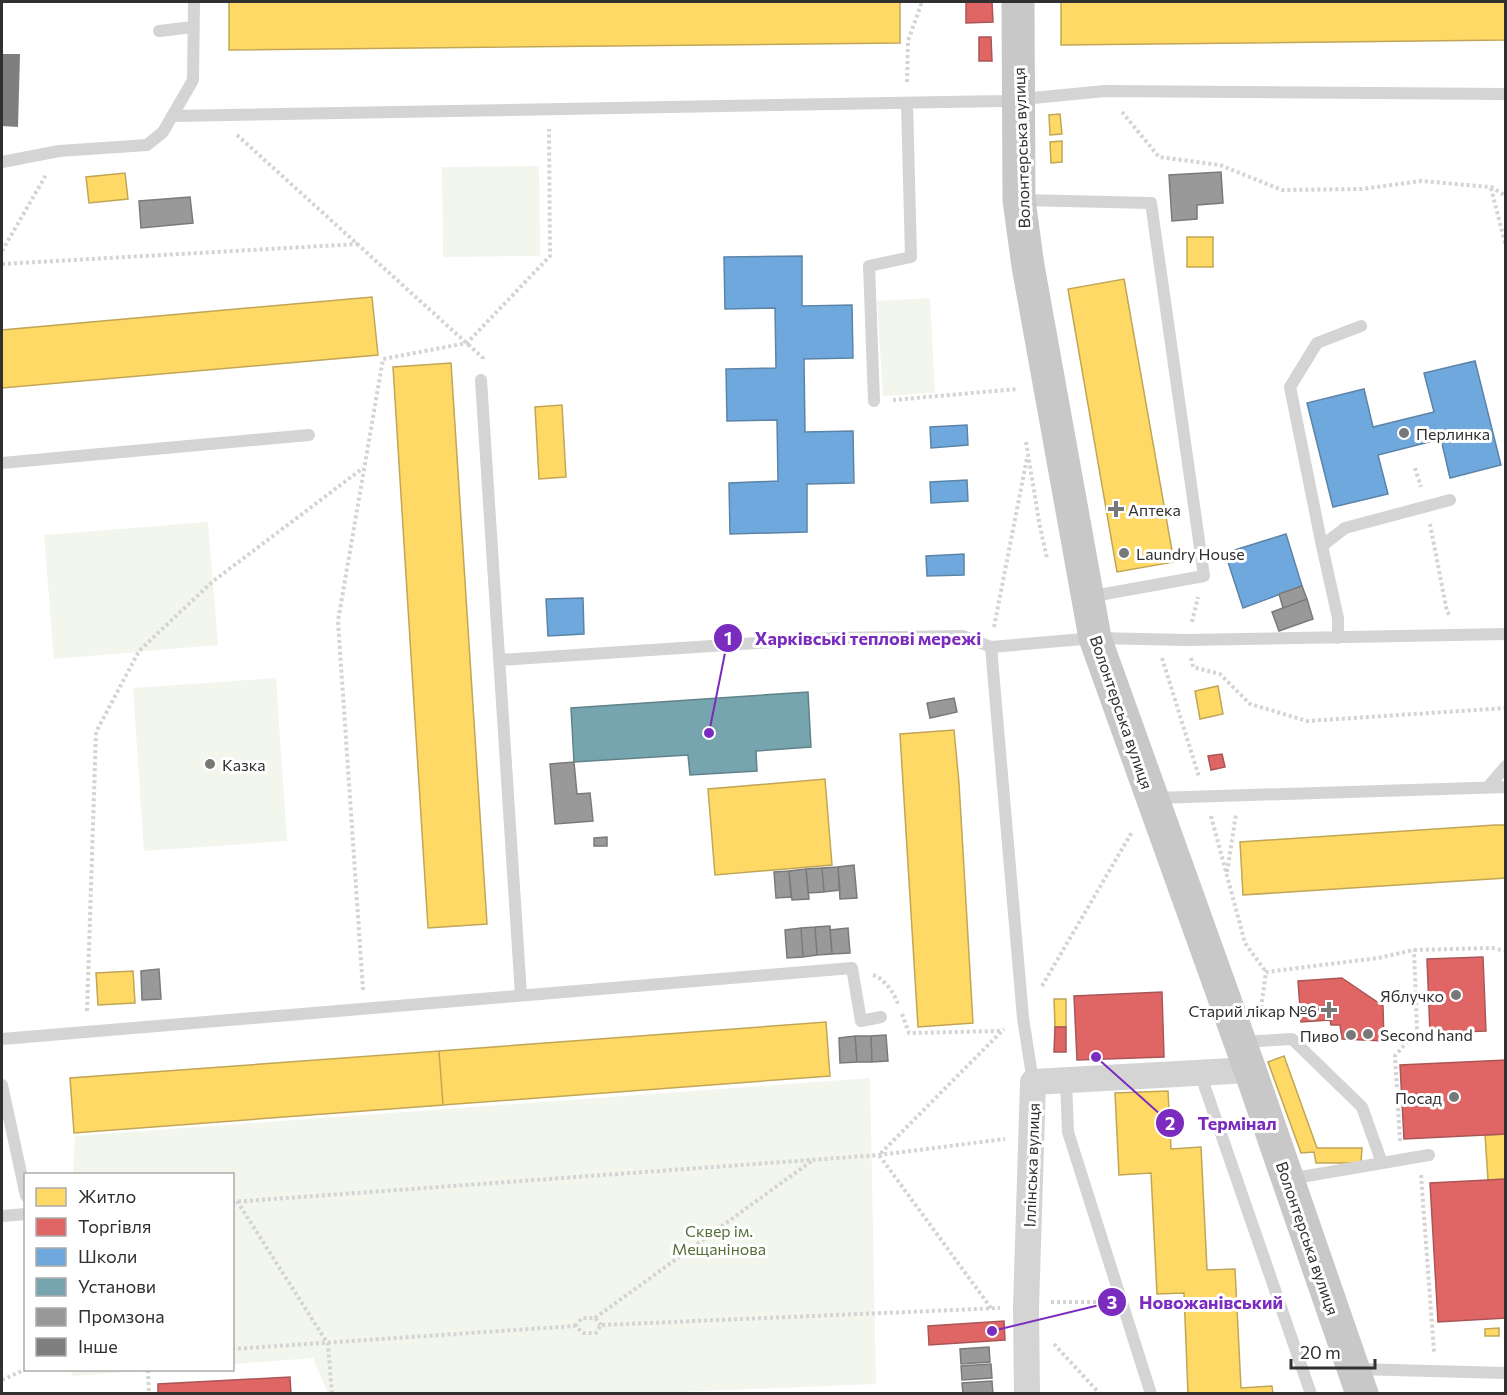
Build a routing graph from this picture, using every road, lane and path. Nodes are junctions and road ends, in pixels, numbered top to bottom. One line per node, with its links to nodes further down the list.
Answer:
1 (194, 2): 4 (lane)
2 (922, 2): 9 (path)
3 (1018, 2): 8 (main road, Волонтерська вулиця)
4 (193, 27): 5 (lane); 11 (lane)
5 (159, 31)
6 (1105, 92): 7 (lane); 8 (lane); 15 (path)
7 (1506, 94)
8 (1017, 101): 9 (lane); 17 (main road, Волонтерська вулиця)
9 (907, 103): 10 (lane); 26 (lane)
10 (549, 110): 12 (lane); 23 (path)
11 (172, 116): 12 (lane); 13 (lane)
12 (217, 116): 18 (path)
13 (59, 151): 14 (lane); 20 (path)
14 (2, 162)
15 (1491, 187): 16 (path); 19 (path)
16 (1506, 196)
17 (1019, 200): 35 (lane); 36 (main road, Волонтерська вулиця)
18 (359, 244): 21 (path); 23 (path)
19 (1506, 248)
20 (2, 251)
21 (2, 264)
22 (1361, 326): 34 (lane)
23 (467, 343): 24 (path); 30 (path)
24 (482, 380): 43 (lane)
25 (1017, 389): 26 (path)
26 (874, 401)
27 (309, 435): 29 (lane)
28 (1028, 454): 42 (path)
29 (2, 463)
30 (364, 467): 54 (path); 57 (path)
31 (1415, 468): 33 (path)
32 (1450, 500): 33 (lane)
33 (1426, 506): 34 (lane); 38 (path)
34 (1322, 546): 40 (lane)
35 (1204, 576): 36 (lane); 41 (path)
36 (1087, 597): 39 (main road, Волонтерська вулиця)
37 (1506, 634): 38 (lane)
38 (1468, 636): 40 (lane)
39 (1095, 638): 41 (lane); 42 (lane); 49 (main road, Волонтерська вулиця)
40 (1338, 638): 41 (lane)
41 (1187, 640): 44 (path)
42 (991, 647): 43 (lane); 62 (lane)
43 (500, 660): 53 (lane)
44 (1506, 708)
45 (1506, 766): 46 (lane)
46 (1488, 787): 47 (lane); 48 (lane)
47 (1506, 787)
48 (1234, 795): 49 (lane); 50 (path)
49 (1152, 798): 59 (main road, Волонтерська вулиця)
50 (1227, 875)
51 (1506, 951): 59 (path)
52 (852, 968): 53 (lane); 55 (lane); 56 (path)
53 (521, 995): 54 (lane)
54 (364, 1008): 57 (lane)
55 (881, 1017)
56 (1002, 1031)
57 (86, 1032): 58 (lane)
58 (2, 1039)
59 (1249, 1044): 60 (street, Іллінська вулиця); 68 (lane); 69 (main road, Волонтерська вулиця)
60 (1200, 1073): 61 (street, Іллінська вулиця); 92 (lane)
61 (1066, 1081): 62 (street, Іллінська вулиця); 74 (lane)
62 (1033, 1082): 64 (street, Іллінська вулиця)
63 (2, 1085): 70 (lane)
64 (1032, 1135): 65 (path); 76 (street, Іллінська вулиця)
65 (879, 1155): 67 (path); 75 (path)
66 (1429, 1155): 68 (lane)
67 (815, 1159): 71 (path); 77 (path)
68 (1382, 1163): 69 (lane)
69 (1288, 1179): 86 (main road, Волонтерська вулиця)
70 (24, 1187)
71 (235, 1201): 80 (path)
72 (24, 1214): 73 (lane)
73 (2, 1216)
74 (1122, 1302): 76 (path); 91 (lane)
75 (991, 1308): 76 (path); 78 (path)
76 (1026, 1308): 89 (street, Іллінська вулиця); 90 (path)
77 (595, 1318): 78 (path); 79 (path)
78 (601, 1324): 79 (path)
79 (575, 1326): 80 (path)
80 (328, 1344): 81 (path); 88 (path)
81 (234, 1349)
82 (24, 1370): 85 (path)
83 (148, 1371): 87 (path)
84 (1506, 1373): 86 (lane)
85 (2, 1380)
86 (1358, 1381)
87 (149, 1394)
88 (332, 1394)
89 (1027, 1394)
90 (1100, 1394)
91 (1151, 1394)
92 (1311, 1394)

